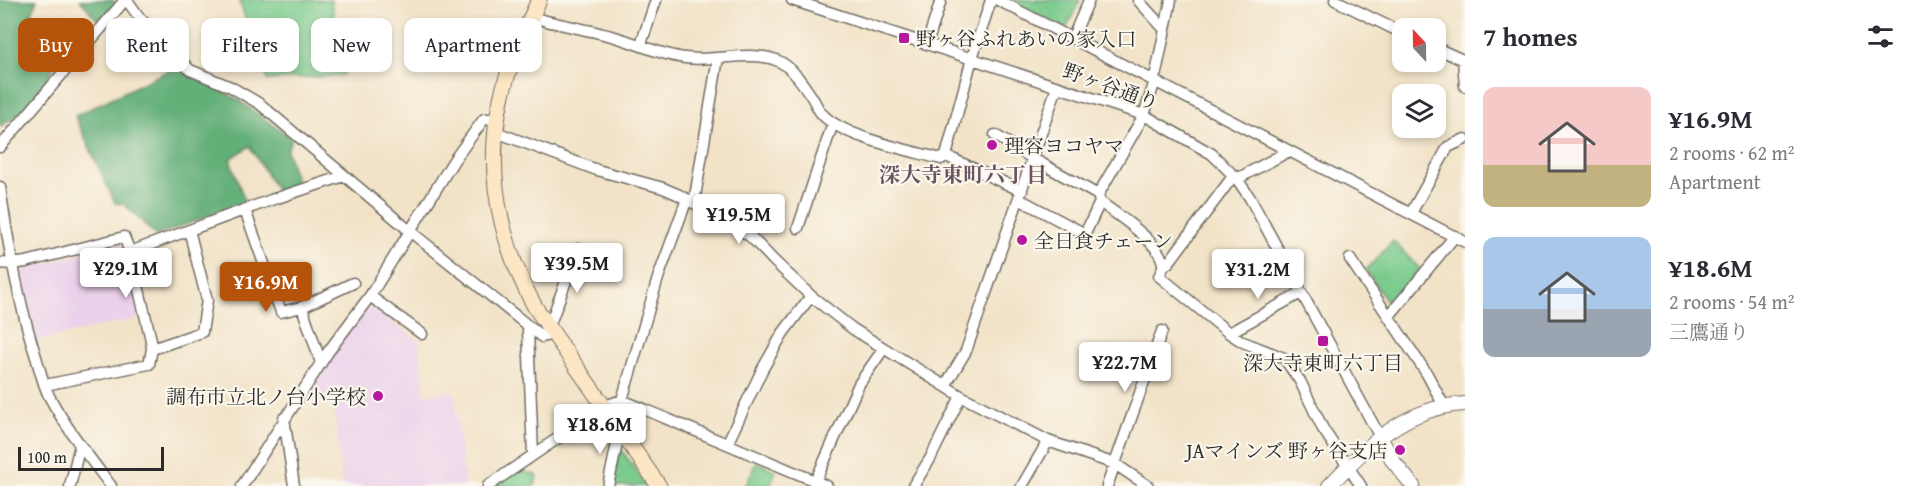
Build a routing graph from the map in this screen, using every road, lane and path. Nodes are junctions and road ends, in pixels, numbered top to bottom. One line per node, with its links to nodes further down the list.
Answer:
1 (126, 0): 29 (street); 33 (street)
2 (539, 0): 12 (main road)
3 (656, 0): 16 (street)
4 (792, 0): 17 (street, 野ヶ谷通り)
5 (941, 0): 17 (street)
6 (991, 0): 20 (street)
7 (998, 0): 15 (street)
8 (1089, 0): 15 (street)
9 (1138, 0): 14 (street)
10 (1171, 0): 14 (street)
11 (1335, 0): 13 (street)
12 (531, 17): 16 (street); 26 (main road)
13 (1392, 28)
14 (1165, 30): 21 (street)
15 (1072, 39): 21 (street)
16 (641, 44): 19 (street)
17 (927, 44): 20 (street, 野ヶ谷通り)
18 (1446, 52): 22 (street)
19 (718, 58): 25 (street); 38 (street)
20 (972, 58): 23 (street, 野ヶ谷通り); 31 (street)
21 (1154, 80): 24 (street); 30 (street)
22 (1465, 86)
23 (1057, 87): 24 (street, 野ヶ谷通り); 32 (street)
24 (1144, 115): 34 (street, 野ヶ谷通り); 37 (street)
25 (833, 123): 31 (street); 41 (street)
26 (497, 125): 38 (street); 43 (street); 59 (main road)
27 (995, 135): 32 (street)
28 (1465, 139): 40 (street)
29 (0, 147)
30 (1289, 151): 34 (street); 40 (street)
31 (946, 156): 36 (street)
32 (1032, 158): 36 (street); 37 (street)
33 (344, 176): 39 (street); 43 (street)
34 (1236, 177): 50 (street); 52 (street, 野ヶ谷通り)
35 (0, 187): 49 (street)
36 (1021, 195): 37 (street); 66 (street)
37 (1099, 198): 50 (street)
38 (690, 201): 54 (street); 68 (street)
39 (245, 210): 42 (street); 55 (street)
40 (1411, 213): 44 (street)
41 (798, 228)
42 (189, 230): 47 (street); 63 (street)
43 (411, 232): 53 (street); 57 (street)
44 (1455, 236): 45 (street); 56 (street)
45 (1465, 242)
46 (578, 249): 59 (street)
47 (130, 252): 49 (street); 63 (street)
48 (1350, 259): 56 (street)
49 (6, 263): 65 (street)
50 (1163, 266): 60 (street)
51 (353, 283): 55 (street)
52 (1301, 293): 60 (street); 74 (street, 野ヶ谷通り)
53 (370, 296): 61 (street); 64 (street)
54 (812, 296): 62 (street); 76 (street)
55 (302, 307): 64 (street)
56 (1389, 316): 71 (street)
57 (529, 326): 59 (street); 78 (street)
58 (1162, 331): 79 (street)
59 (550, 332): 70 (main road)
60 (1228, 333): 80 (street)
61 (422, 334)
62 (884, 348): 66 (street); 81 (street)
63 (152, 349): 65 (street)
64 (321, 363): 72 (street)
65 (45, 385): 77 (street)
66 (945, 386): 67 (street)
67 (961, 396): 75 (street); 90 (street)
68 (622, 400): 70 (street); 76 (street)
69 (1465, 404): 71 (street)
70 (605, 406): 73 (main road); 78 (street)
71 (1444, 406): 74 (street)
72 (284, 418): 84 (street); 85 (street)
73 (620, 429): 87 (street); 88 (main road)
74 (1380, 437): 80 (street); 96 (street, 野ヶ谷通り)
75 (1048, 441): 79 (street); 91 (street)
76 (727, 444): 81 (street)
77 (80, 445): 82 (street); 83 (street)
78 (532, 455): 86 (street)
79 (1115, 464): 92 (street); 93 (street)
80 (1348, 465): 94 (street); 95 (street)
81 (811, 482): 89 (street)
82 (70, 486)
83 (111, 486)
84 (242, 486)
85 (294, 486)
86 (488, 486)
87 (608, 486)
88 (659, 486)
89 (827, 486)
90 (913, 486)
91 (1022, 486)
92 (1107, 486)
93 (1148, 486)
94 (1329, 486)
95 (1361, 486)
96 (1413, 486)

